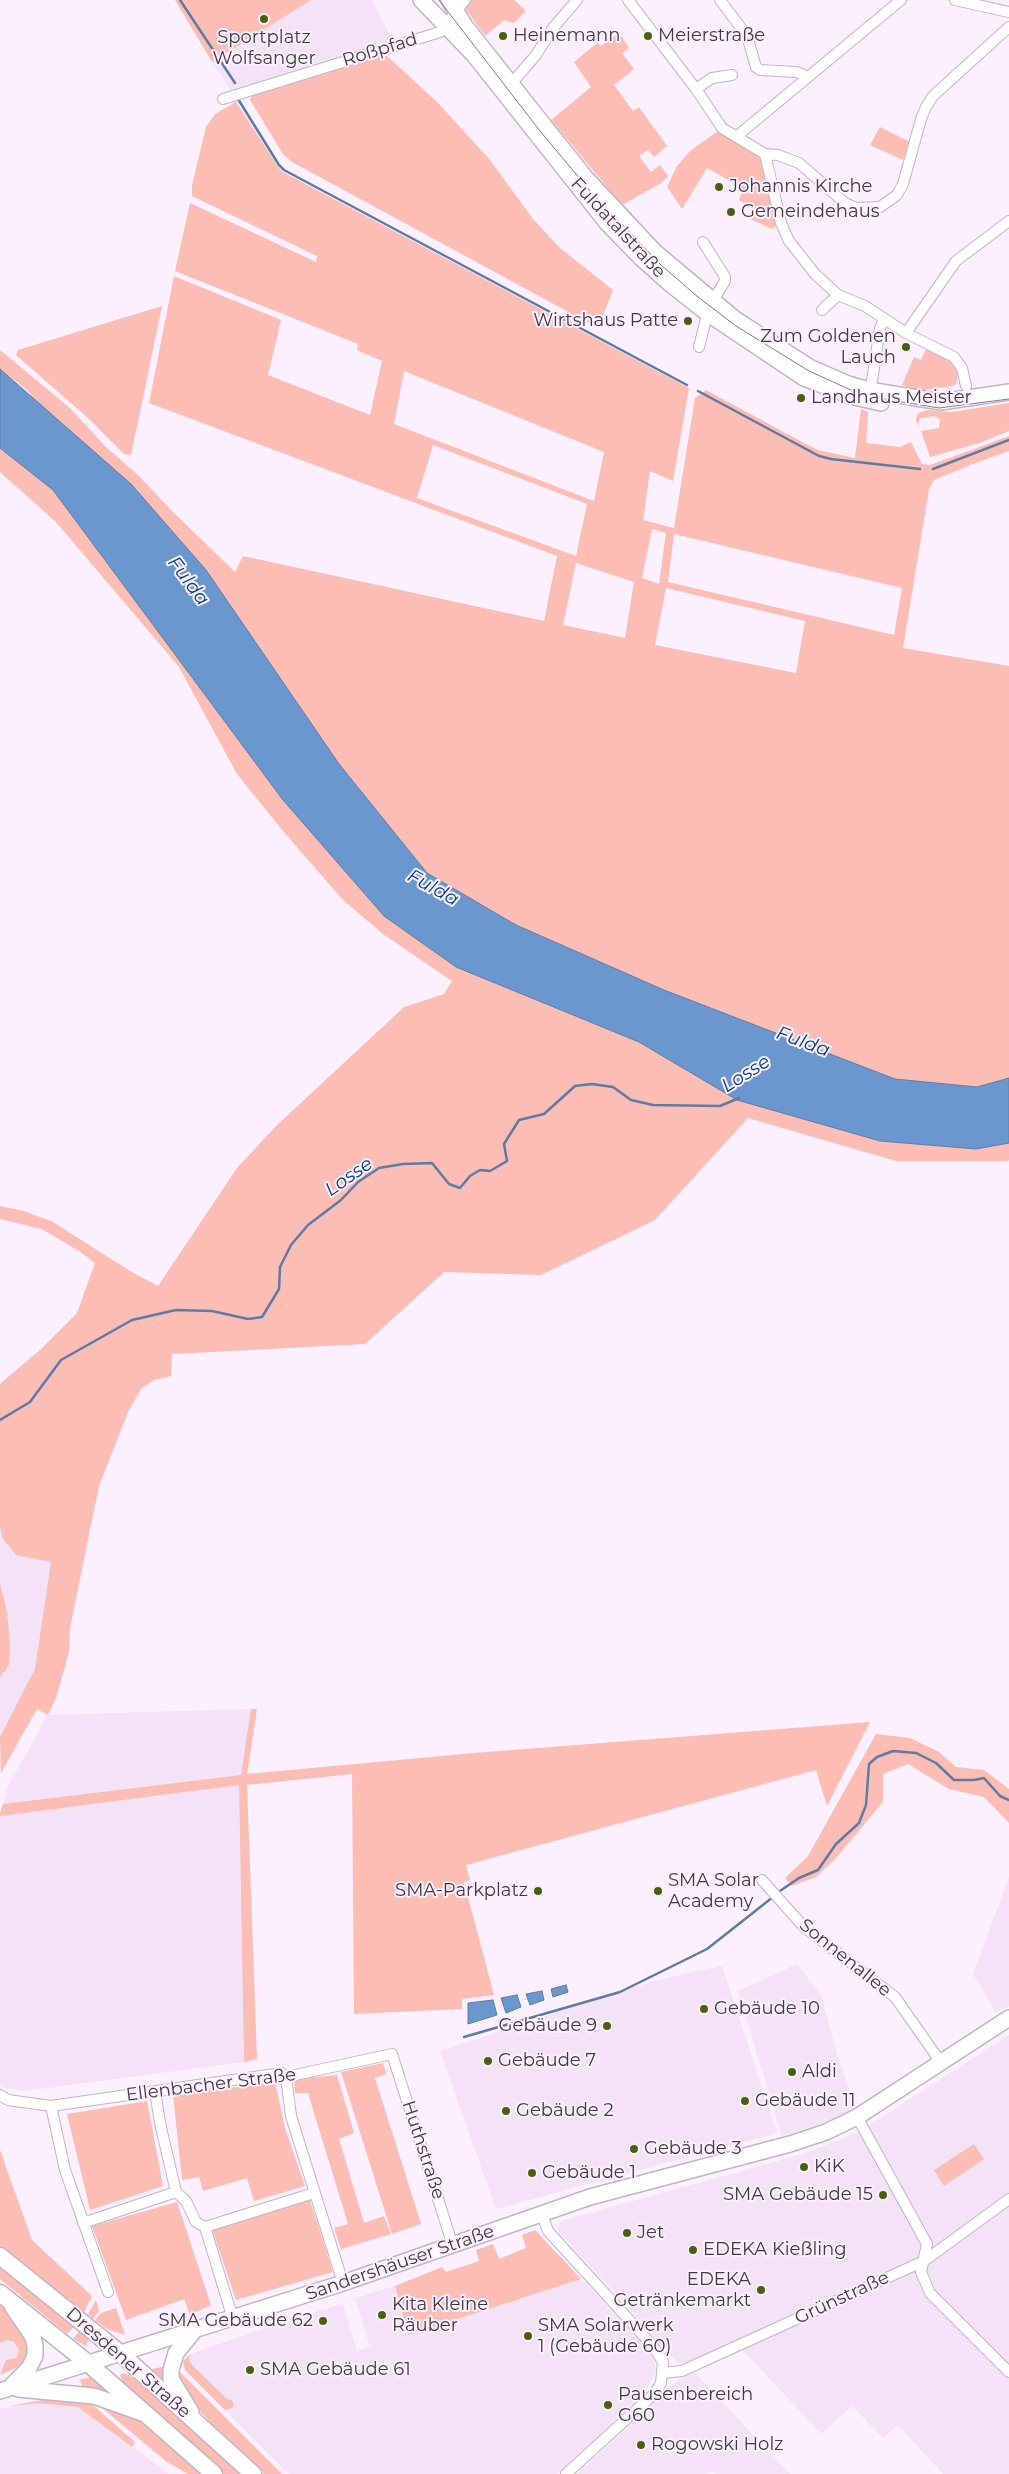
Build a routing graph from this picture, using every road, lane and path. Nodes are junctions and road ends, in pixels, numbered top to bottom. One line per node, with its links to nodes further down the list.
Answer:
1 (421, 0): 9 (main road, Fuldatalstraße)
2 (577, 0): 13 (street)
3 (628, 0): 14 (street)
4 (720, 0): 12 (street)
5 (901, 0): 12 (street)
6 (955, 0): 8 (street)
7 (457, 4): 9 (street, Roßpfad); 13 (main road, Fuldatalstraße)
8 (1009, 12)
9 (446, 24): 15 (street, Roßpfad); 21 (main road, Fuldatalstraße)
10 (1009, 28): 17 (street)
11 (732, 75): 14 (street)
12 (808, 77): 16 (street)
13 (511, 84): 21 (main road, Fuldatalstraße)
14 (696, 89): 16 (street)
15 (223, 99)
16 (737, 136): 17 (street)
17 (765, 154): 20 (street)
18 (1009, 221): 24 (street)
19 (703, 242): 21 (street)
20 (838, 295): 22 (street); 23 (street)
21 (709, 307): 25 (street); 28 (main road, Fuldatalstraße)
22 (822, 310)
23 (884, 320): 24 (street); 26 (street)
24 (906, 333): 27 (street)
25 (699, 347)
26 (872, 381)
27 (966, 386)
28 (1009, 392)
29 (765, 1884): 32 (street, Sonnenallee)
30 (1009, 2018): 32 (main road, Sandershäuser Straße)
31 (392, 2054): 33 (street, Ellenbacher Straße); 44 (street, Huthstraße)
32 (942, 2064): 37 (main road, Sandershäuser Straße)
33 (286, 2077): 34 (street, Ellenbacher Straße); 39 (street)
34 (155, 2091): 36 (street, Ellenbacher Straße); 38 (street)
35 (0, 2095): 36 (street, Ellenbacher Straße)
36 (51, 2106): 42 (street)
37 (857, 2117): 41 (main road, Sandershäuser Straße); 46 (street)
38 (176, 2192): 42 (street); 43 (street)
39 (314, 2193): 43 (street); 47 (street)
40 (1009, 2199): 46 (street, Grünstraße)
41 (542, 2214): 44 (main road, Sandershäuser Straße); 55 (street)
42 (83, 2223): 48 (street)
43 (205, 2227): 50 (street)
44 (453, 2246): 47 (main road, Sandershäuser Straße)
45 (0, 2256): 52 (main road, Dresdener Straße)
46 (924, 2260): 54 (street); 55 (street, Grünstraße)
47 (343, 2283): 50 (main road, Sandershäuser Straße)
48 (108, 2292)
49 (2, 2294): 53 (main road, Dresdener Straße); 56 (main road)
50 (233, 2318): 51 (main road, Sandershäuser Straße)
51 (194, 2331): 52 (main road, Sandershäuser Straße); 58 (main road)
52 (121, 2354): 53 (main road, Sandershäuser Straße); 58 (main road, Dresdener Straße)
53 (89, 2364): 56 (main road, Sandershäuser Straße); 57 (main road, Dresdener Straße)
54 (1009, 2372)
55 (663, 2373): 61 (street)
56 (4, 2390): 57 (main road)
57 (147, 2415): 59 (main road, Dresdener Straße)
58 (200, 2426): 60 (main road, Dresdener Straße)
59 (214, 2474)
60 (253, 2474)
61 (566, 2474)

